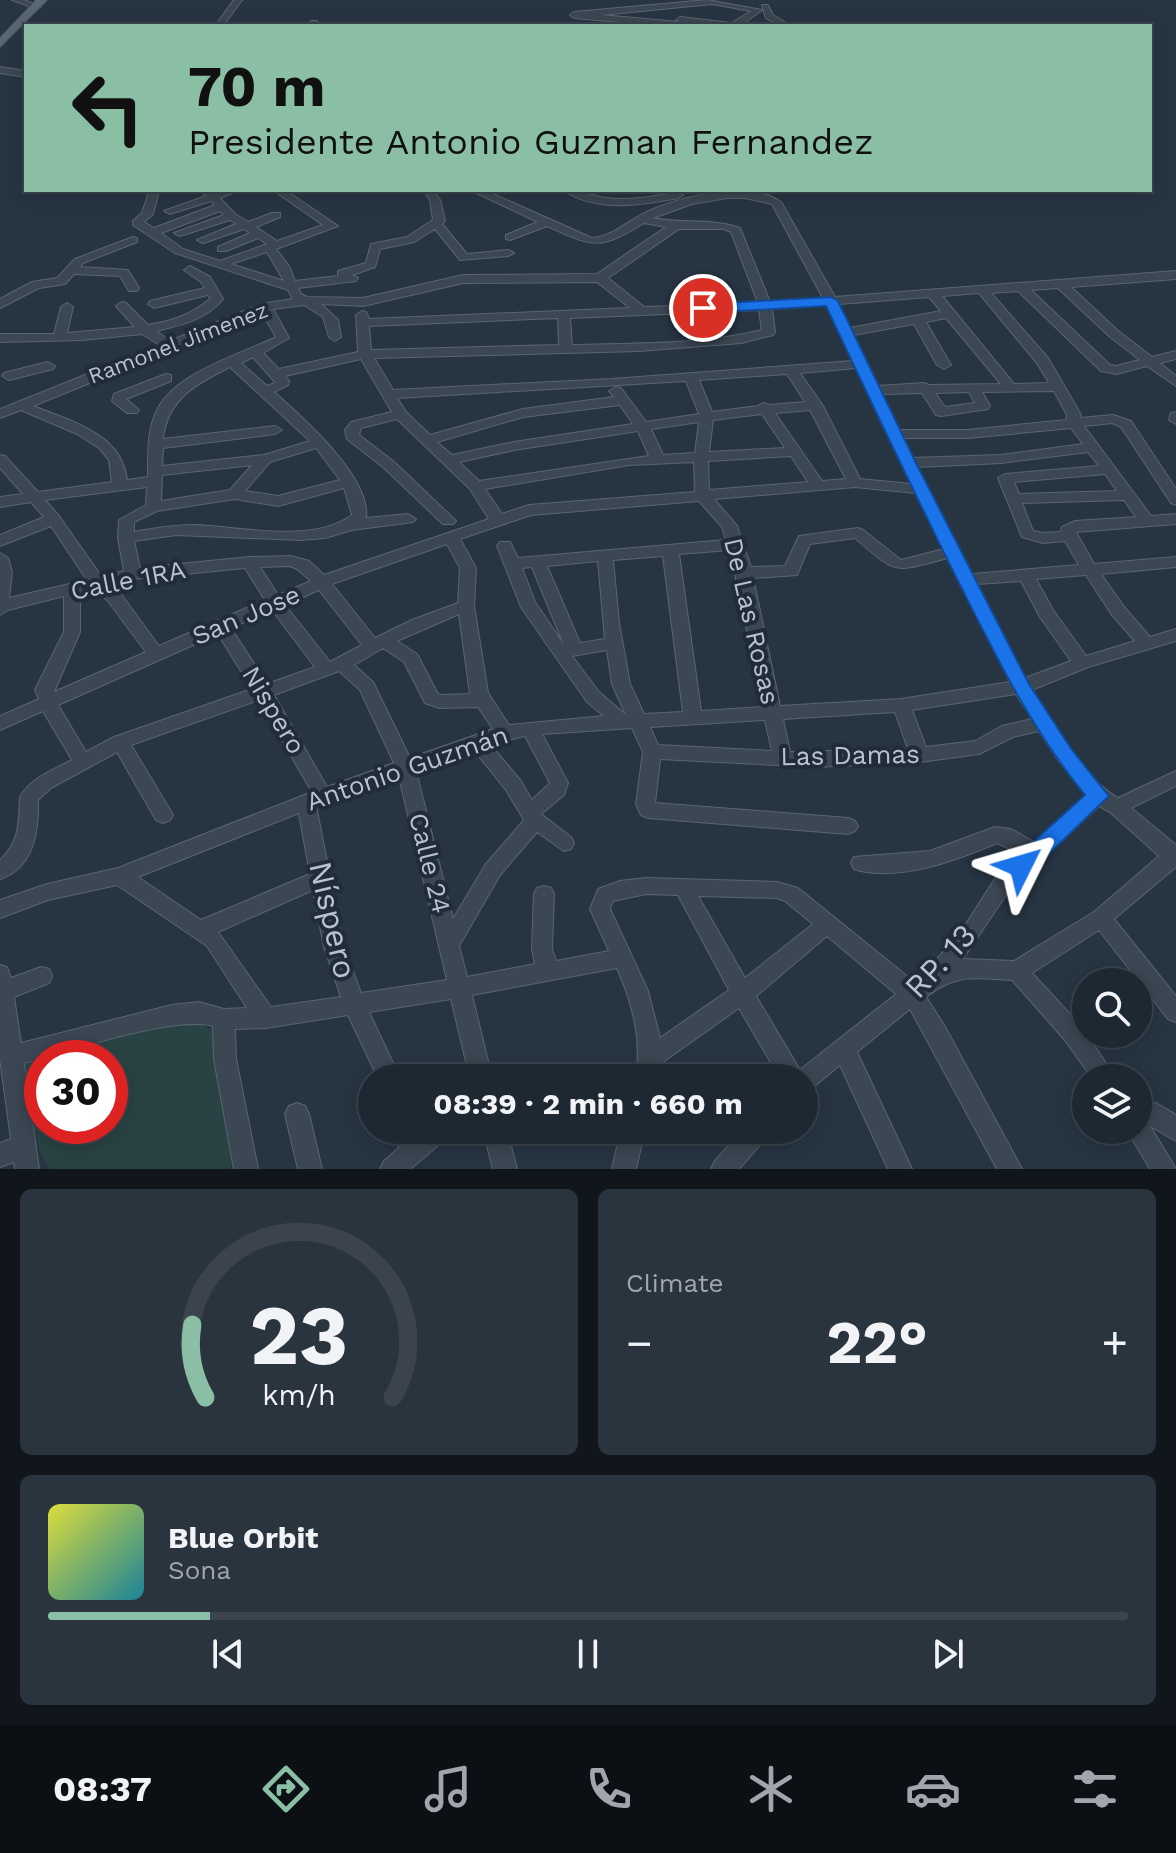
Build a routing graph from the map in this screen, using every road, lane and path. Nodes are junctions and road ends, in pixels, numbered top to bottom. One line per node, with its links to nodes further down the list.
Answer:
1 (53, 0): 13 (main road)
2 (238, 0): 14 (street)
3 (245, 0): 15 (street)
4 (779, 0): 9 (street)
5 (15, 2): 6 (street)
6 (39, 3): 20 (main road)
7 (690, 3): 8 (street); 9 (street); 10 (street)
8 (639, 8): 11 (street); 11 (street)
9 (762, 8): 10 (street); 19 (street)
10 (749, 15): 18 (street)
11 (648, 20): 12 (street)
12 (671, 22): 16 (street); 17 (street)
13 (32, 24)
14 (220, 24)
15 (228, 24)
16 (682, 24)
17 (722, 24)
18 (737, 24)
19 (783, 24)
20 (14, 37): 21 (main road)
21 (0, 55)
22 (0, 70): 23 (street)
23 (24, 74)
24 (151, 192): 39 (street)
25 (281, 192): 44 (street)
26 (429, 192): 35 (street)
27 (479, 192): 36 (street)
28 (574, 192): 29 (street)
29 (704, 192)
30 (208, 194): 31 (street); 32 (street)
31 (170, 211)
32 (227, 211): 38 (street); 39 (street); 40 (street)
33 (276, 215): 38 (street)
34 (641, 219): 36 (street); 37 (street); 63 (street)
35 (436, 223): 46 (street); 50 (street)
36 (545, 223): 41 (street)
37 (676, 226): 53 (street); 67 (street)
38 (251, 229): 43 (street); 44 (street); 45 (street)
39 (153, 232): 47 (street)
40 (180, 233)
41 (510, 237)
42 (133, 240): 48 (street)
43 (203, 240)
44 (272, 246): 47 (street); 55 (street)
45 (222, 249)
46 (508, 253)
47 (221, 264): 55 (street)
48 (69, 270): 57 (street); 62 (street)
49 (190, 270): 58 (street)
50 (342, 274)
51 (1176, 275): 54 (street)
52 (374, 276): 55 (street)
53 (600, 278): 64 (street, Ramonel Jimenez); 71 (street)
54 (1061, 284): 56 (street); 90 (street)
55 (292, 286): 61 (street)
56 (1021, 287): 59 (street); 90 (street)
57 (133, 288)
58 (213, 290): 65 (street); 70 (street)
59 (983, 291): 60 (street); 102 (street)
60 (934, 295): 63 (street); 72 (street)
61 (310, 300): 64 (street, Ramonel Jimenez); 69 (street, Ramonel Jimenez); 80 (street)
62 (2, 301)
63 (831, 301): 67 (street); 78 (street)
64 (363, 302): 75 (street)
65 (154, 304)
66 (122, 306): 77 (street)
67 (765, 306): 71 (street); 84 (street)
68 (67, 307): 79 (street)
69 (265, 307): 76 (street, Ramonel Jimenez); 85 (street)
70 (207, 310): 76 (street); 77 (street)
71 (640, 310): 73 (street)
72 (948, 314): 74 (street); 103 (street)
73 (564, 316): 75 (street); 84 (street)
74 (918, 319): 78 (street); 92 (street)
75 (362, 323): 86 (street)
76 (220, 324): 83 (street, Ramonel Jimenez)
77 (145, 330): 79 (street); 83 (street)
78 (846, 332): 91 (street)
79 (60, 337): 82 (street)
80 (335, 337)
81 (0, 338): 82 (street)
82 (43, 338): 95 (street)
83 (170, 346): 88 (street, Ramonel Jimenez)
84 (566, 348): 86 (street)
85 (254, 351): 89 (street); 94 (street)
86 (365, 354): 94 (street); 107 (street)
87 (1176, 355): 90 (street)
88 (139, 360): 97 (street); 109 (street, Ramonel Jimenez)
89 (231, 361): 104 (street); 106 (street)
90 (1149, 362): 98 (street)
91 (861, 364): 93 (street); 105 (street)
92 (944, 365)
93 (791, 369): 96 (street); 110 (street)
94 (276, 374): 106 (street)
95 (9, 376)
96 (691, 377): 99 (street); 115 (street)
97 (166, 378): 104 (street); 112 (street)
98 (1176, 382)
99 (612, 383): 107 (street); 108 (street)
100 (924, 387): 101 (street); 101 (street); 105 (street)
101 (973, 387): 103 (street)
102 (1056, 387): 103 (street); 116 (street)
103 (1011, 388)
104 (183, 390): 122 (street)
105 (873, 390): 119 (street)
106 (265, 391): 121 (street)
107 (391, 394): 114 (street)
108 (621, 401): 117 (street); 120 (street)
109 (20, 405): 113 (street, Ramonel Jimenez); 135 (street)
110 (816, 406): 111 (street); 134 (street)
111 (764, 407): 115 (street); 124 (street)
112 (132, 410)
113 (1, 412)
114 (400, 414): 120 (street); 153 (street)
115 (707, 416): 117 (street); 125 (street)
116 (1073, 421): 119 (street); 123 (street); 144 (street)
117 (642, 426): 128 (street); 129 (street)
118 (275, 430): 122 (street)
119 (895, 434): 130 (street)
120 (428, 440): 129 (street)
121 (319, 443): 127 (street); 133 (street)
122 (157, 444): 132 (street)
123 (1091, 447): 130 (street); 131 (street)
124 (793, 452): 125 (street); 137 (street)
125 (701, 458): 128 (street); 140 (street)
126 (0, 459): 142 (street)
127 (265, 459): 132 (street); 139 (street)
128 (658, 459): 136 (street)
129 (451, 460): 136 (street)
130 (908, 463): 138 (street)
131 (1109, 469): 141 (street); 143 (street)
132 (156, 476): 135 (street); 146 (street)
133 (347, 483): 139 (street); 152 (street)
134 (855, 483): 137 (street, San Jose); 138 (street, San Jose)
135 (120, 484): 142 (street)
136 (476, 486): 149 (street)
137 (819, 487): 140 (street, San Jose)
138 (921, 489): 160 (street)
139 (235, 494): 146 (street)
140 (702, 495): 149 (street, San Jose); 157 (street, De Las Rosas)
141 (1127, 495): 143 (street); 151 (street)
142 (33, 497): 145 (street); 147 (street)
143 (1014, 499): 154 (street)
144 (1176, 500)
145 (0, 502)
146 (153, 507): 155 (street)
147 (54, 519): 156 (street); 173 (street)
148 (408, 519): 152 (street)
149 (497, 519): 153 (street, San Jose)
150 (1176, 519): 151 (street)
151 (1147, 521): 154 (street)
152 (349, 525): 155 (street)
153 (450, 529): 172 (street, San Jose); 176 (street)
154 (1069, 536): 167 (street)
155 (126, 538): 169 (street)
156 (0, 541)
157 (736, 544): 159 (street); 168 (street, De Las Rosas)
158 (505, 546): 165 (street)
159 (670, 549): 161 (street); 193 (street)
160 (953, 552): 168 (street); 171 (street)
161 (605, 554): 163 (street); 181 (street)
162 (0, 558): 177 (street)
163 (537, 561): 165 (street); 183 (street)
164 (1176, 562): 167 (street)
165 (513, 564): 183 (street)
166 (251, 565): 169 (street, Calle 1RA); 172 (street, Calle 1RA); 175 (street, Calle 24)
167 (1091, 568): 170 (street); 182 (street)
168 (744, 573): 192 (street, De Las Rosas)
169 (133, 574): 173 (street, Calle 1RA)
170 (1026, 576): 171 (street); 185 (street)
171 (967, 580): 187 (street)
172 (322, 582): 175 (street, San Jose); 180 (street)
173 (100, 583): 174 (street, Calle 1RA); 184 (street)
174 (72, 590): 177 (street, Calle 1RA); 190 (street)
175 (275, 603): 178 (street, San Jose); 186 (street, Calle 24)
176 (466, 606): 180 (street); 189 (street)
177 (1, 607)
178 (221, 625): 184 (street, San Jose); 188 (street, Nispero)
179 (1176, 635): 182 (street, Antonio Guzmán)
180 (378, 643): 186 (street); 189 (street)
181 (614, 643): 183 (street); 194 (street)
182 (1147, 645): 185 (street, Antonio Guzmán)
183 (567, 650): 194 (street)
184 (156, 654): 190 (street, San Jose)
185 (1082, 663): 187 (street, Antonio Guzmán)
186 (335, 667): 188 (street); 205 (street, Calle 24)
187 (1021, 687): 191 (street, Antonio Guzmán); 196 (street)
188 (263, 694): 200 (street); 208 (street, Nispero)
189 (482, 700): 198 (street)
190 (47, 701): 195 (street, San Jose); 204 (street)
191 (901, 705): 192 (street, Antonio Guzmán); 202 (street)
192 (774, 713): 193 (street, Antonio Guzmán); 203 (street, De Las Rosas)
193 (693, 718): 194 (street, Antonio Guzmán)
194 (630, 722): 197 (street, Antonio Guzmán); 201 (street)
195 (0, 723)
196 (1043, 723): 202 (street, Las Damas); 207 (street)
197 (529, 728): 198 (street, Antonio Guzmán); 211 (street)
198 (504, 732): 199 (street, Antonio Guzmán)
199 (477, 741): 205 (street, Antonio Guzmán); 211 (street)
200 (120, 742): 204 (street); 210 (street)
201 (652, 752): 203 (street, Las Damas); 212 (street)
202 (920, 755): 203 (street, Las Damas)
203 (782, 757)
204 (82, 761): 217 (street)
205 (406, 769): 208 (street, Antonio Guzmán); 226 (street, Calle 24)
206 (1176, 778): 209 (street)
207 (1098, 796): 209 (street); 214 (street, RP. 13)
208 (314, 799): 218 (street, Antonio Guzmán); 219 (street, Níspero)
209 (1117, 807): 215 (street)
210 (163, 815)
211 (532, 816): 213 (street); 226 (street)
212 (848, 826)
213 (564, 843)
214 (1037, 853): 216 (street); 230 (street, RP. 13)
215 (1175, 856): 223 (street)
216 (861, 863)
217 (0, 871)
218 (120, 876): 222 (street, Antonio Guzmán); 225 (street)
219 (321, 878): 225 (street); 236 (street, Níspero)
220 (684, 887): 224 (street); 227 (street); 234 (street)
221 (544, 894): 229 (street)
222 (0, 909)
223 (1101, 918): 228 (street); 237 (street)
224 (829, 923): 234 (street); 235 (street)
225 (200, 930): 238 (street)
226 (450, 943): 233 (street, Calle 24)
227 (621, 958): 229 (street); 244 (street)
228 (1017, 971): 230 (street); 247 (street)
229 (548, 972): 233 (street)
230 (937, 975): 235 (street, RP. 13)
231 (41, 976): 232 (street)
232 (1, 987): 241 (street)
233 (458, 988): 236 (street); 243 (street, Calle 24)
234 (743, 993): 245 (street); 246 (street)
235 (912, 994): 240 (street, RP. 13); 266 (street)
236 (354, 1004): 238 (street); 242 (street, Níspero)
237 (1176, 1012)
238 (266, 1018): 239 (street)
239 (224, 1019): 241 (street); 260 (street)
240 (844, 1048): 248 (street, RP. 13); 265 (street)
241 (10, 1056): 258 (street)
242 (382, 1064)
243 (477, 1064)
244 (649, 1064)
245 (654, 1064)
246 (784, 1064)
247 (1095, 1064)
248 (818, 1069)
249 (297, 1114): 261 (street)
250 (1152, 1115): 251 (street)
251 (1176, 1130)
252 (407, 1144): 262 (street)
253 (499, 1144): 263 (street)
254 (629, 1144): 264 (street)
255 (747, 1144): 259 (street)
256 (1148, 1144): 267 (street)
257 (0, 1155): 258 (street)
258 (26, 1158)
259 (727, 1168)
260 (246, 1169)
261 (310, 1169)
262 (392, 1169)
263 (505, 1169)
264 (623, 1169)
265 (900, 1169)
266 (1010, 1169)
267 (1164, 1169)

